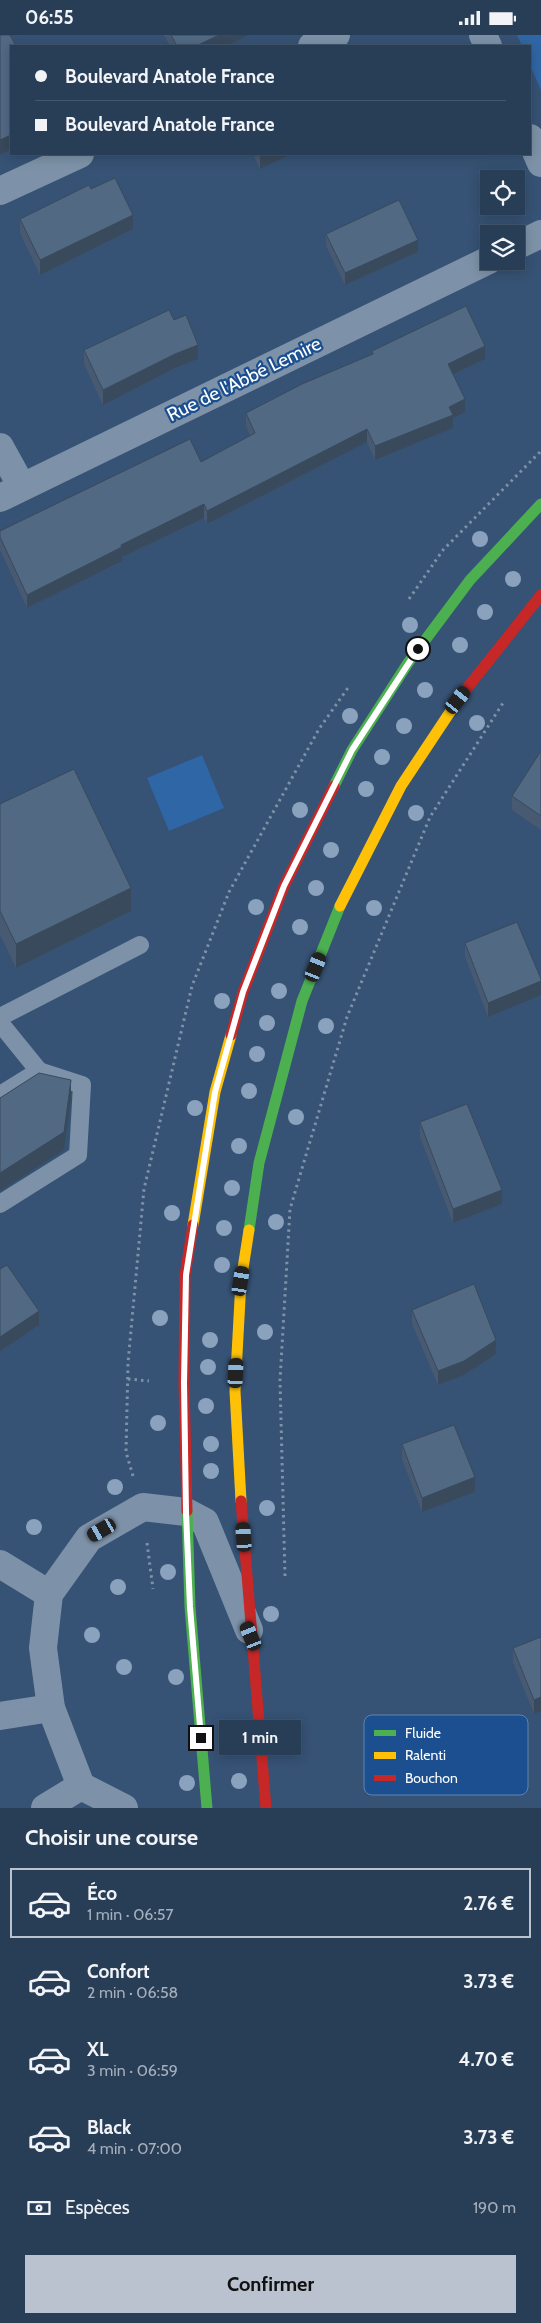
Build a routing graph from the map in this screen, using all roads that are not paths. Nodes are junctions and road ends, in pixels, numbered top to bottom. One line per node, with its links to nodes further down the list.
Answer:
1 (336, 35): 2 (street)
2 (314, 45)
3 (531, 141): 5 (street)
4 (78, 155): 6 (street)
5 (541, 163)
6 (0, 191)
7 (541, 234): 8 (street)
8 (525, 242)
9 (480, 264): 11 (street, Rue de l'Abbé Lemire)
10 (0, 447): 11 (street)
11 (11, 493)
12 (541, 504): 20 (main road)
13 (541, 595): 23 (main road)
14 (140, 945): 15 (lane)
15 (0, 1017)
16 (0, 1023): 17 (lane)
17 (38, 1071): 18 (lane); 19 (lane)
18 (0, 1095)
19 (0, 1204)
20 (186, 1512): 22 (street); 23 (street); 29 (main road)
21 (0, 1564): 22 (street)
22 (49, 1594): 24 (street)
23 (251, 1636): 30 (main road)
24 (51, 1708): 25 (street); 26 (street)
25 (0, 1716)
26 (81, 1786): 27 (street); 28 (street)
27 (45, 1808)
28 (124, 1808)
29 (207, 1808)
30 (266, 1808)

